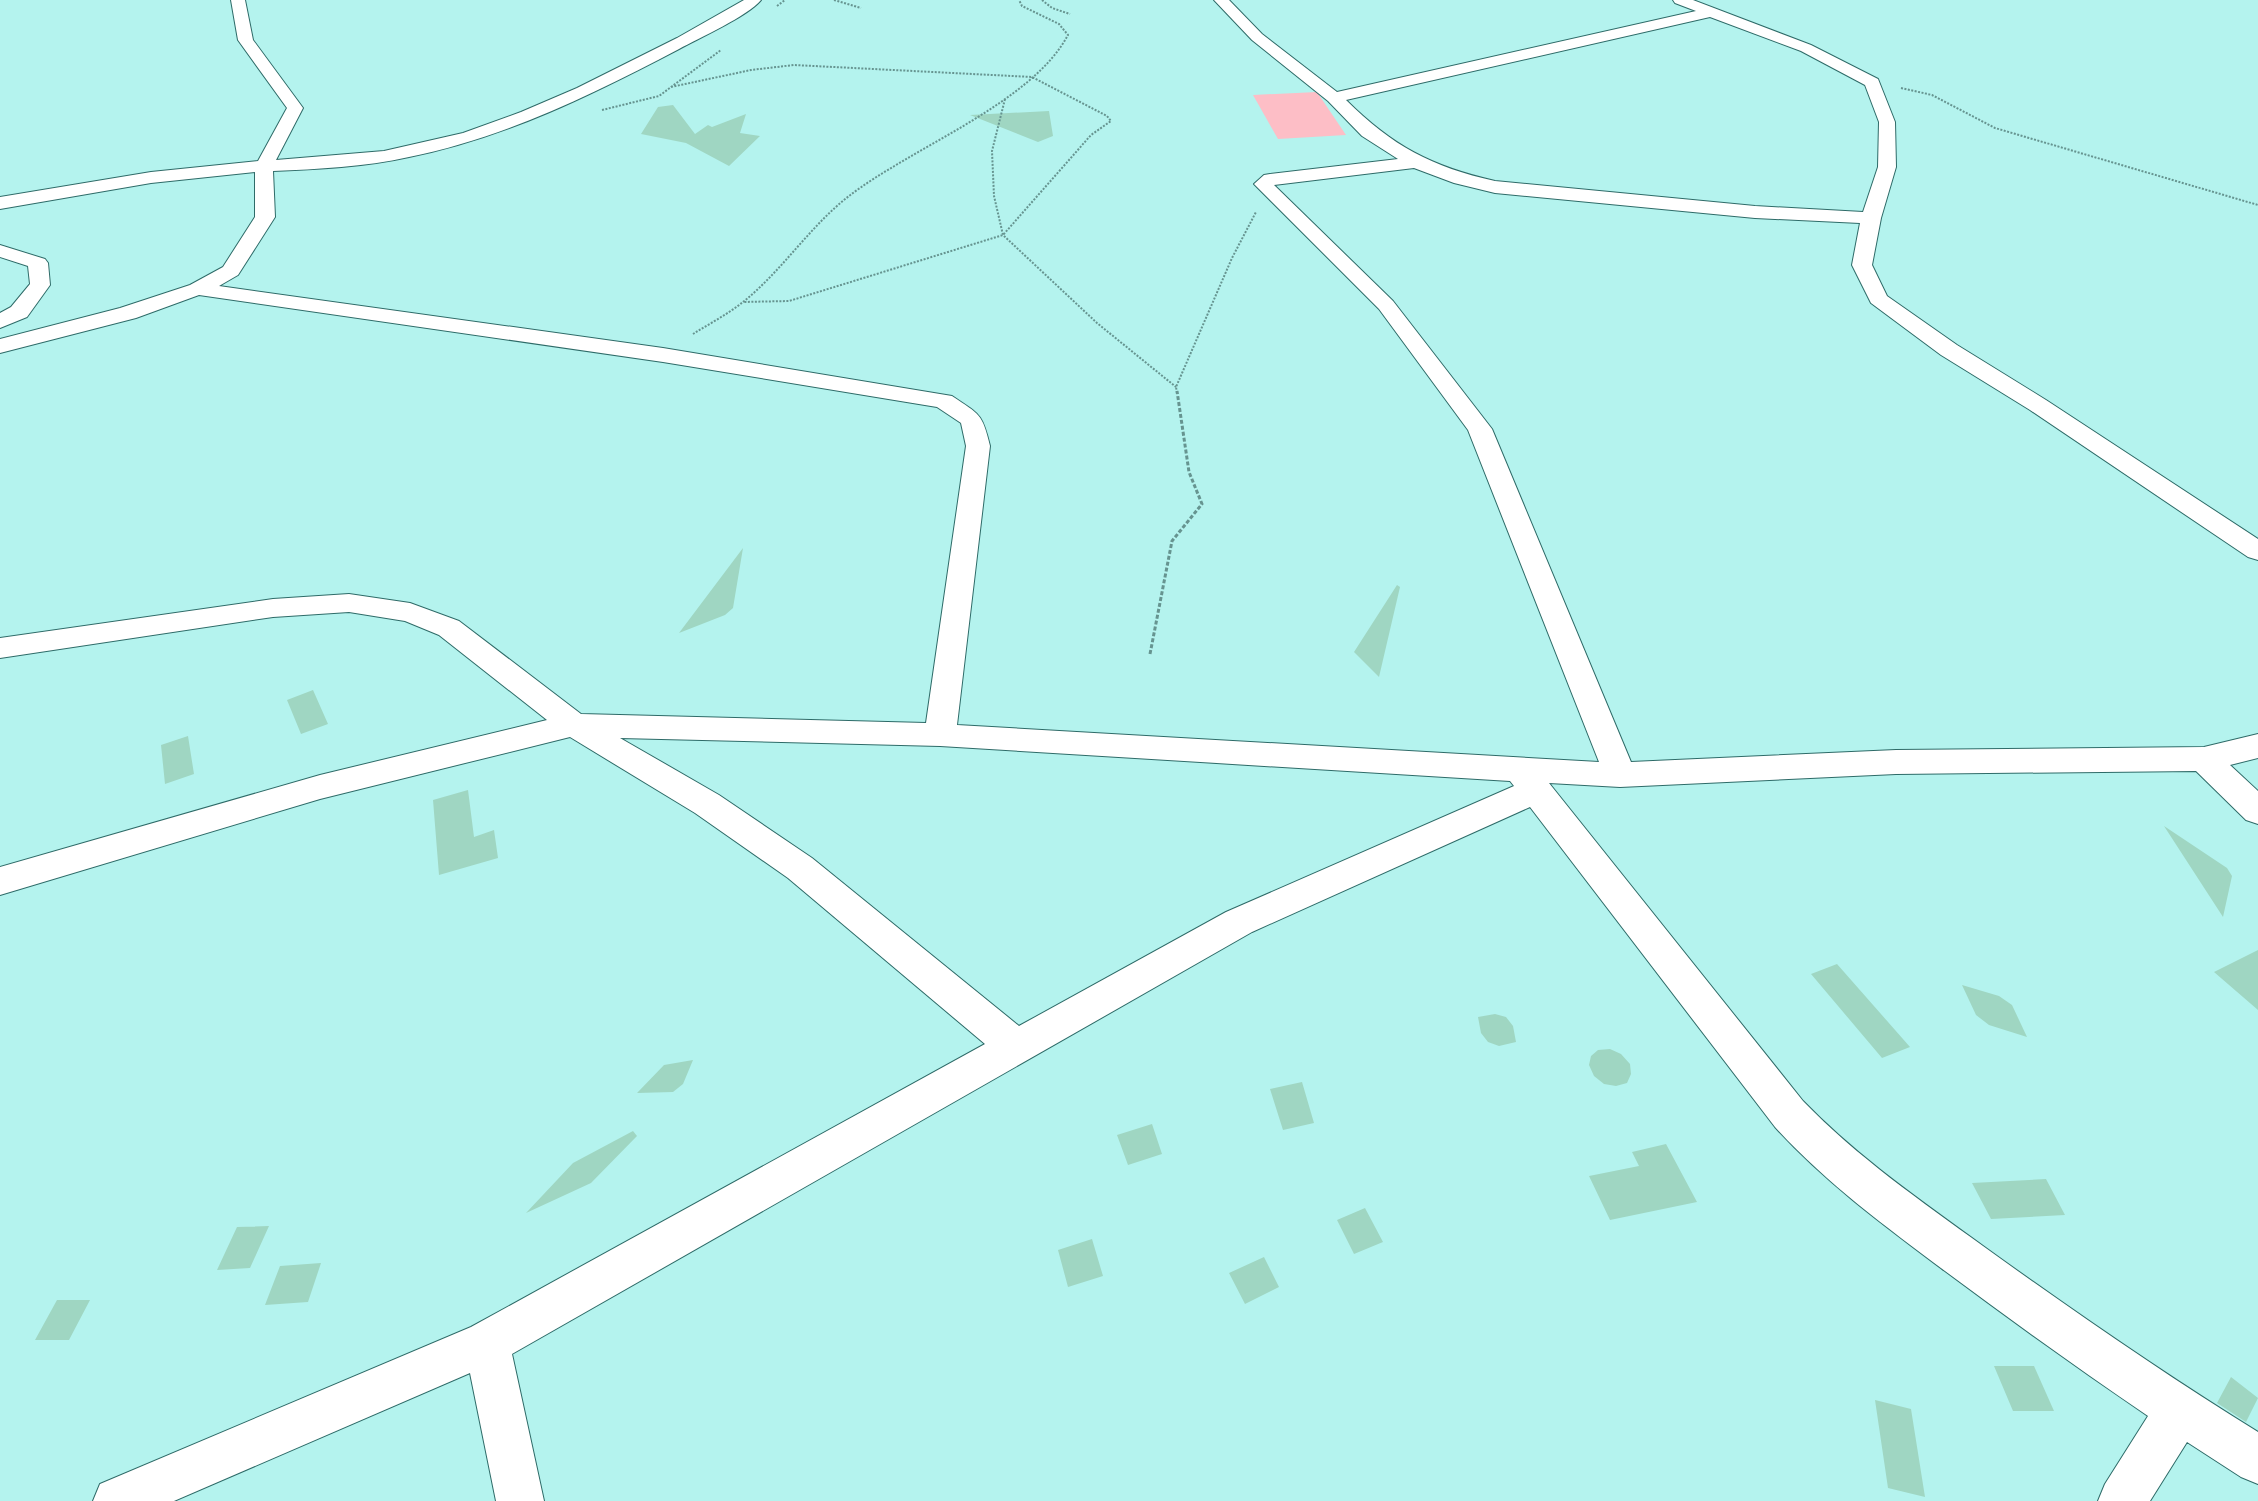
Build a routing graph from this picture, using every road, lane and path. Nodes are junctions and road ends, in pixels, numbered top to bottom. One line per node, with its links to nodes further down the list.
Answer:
1 (238, 0): 18 (street)
2 (754, 0): 18 (street)
3 (834, 0): 9 (path)
4 (1012, 0): 8 (path)
5 (1042, 0): 11 (path)
6 (1221, 0): 16 (street)
7 (1680, 0): 10 (street)
8 (1020, 1): 12 (path)
9 (861, 8)
10 (1711, 12): 13 (street); 16 (street)
11 (1070, 14)
12 (1032, 77): 14 (path); 15 (path); 23 (path)
13 (1872, 82): 21 (path); 22 (street)
14 (671, 87)
15 (1005, 98): 23 (path); 26 (path)
16 (1334, 98): 17 (street)
17 (1416, 162): 19 (street); 22 (street)
18 (264, 166): 20 (street); 25 (street)
19 (1268, 190): 30 (path); 38 (street)
20 (0, 203)
21 (2258, 205)
22 (1872, 218): 31 (street)
23 (1003, 235): 26 (path); 30 (path)
24 (0, 251): 27 (street)
25 (196, 289): 28 (street); 29 (street)
26 (743, 302): 29 (path)
27 (0, 322)
28 (0, 346)
29 (663, 355): 35 (street)
30 (1176, 387): 33 (path)
31 (2258, 551)
32 (0, 648): 34 (street)
33 (1150, 654)
34 (574, 724): 35 (street); 41 (street); 42 (street)
35 (940, 735): 39 (street)
36 (2258, 746): 37 (street)
37 (2204, 759): 38 (street); 40 (street)
38 (1620, 775): 39 (street)
39 (1528, 781): 42 (street); 44 (street)
40 (2258, 812)
41 (0, 881)
42 (1017, 1047): 43 (street)
43 (487, 1343): 46 (street); 47 (street)
44 (2179, 1411): 45 (street); 48 (street)
45 (2258, 1460)
46 (117, 1501)
47 (520, 1501)
48 (2122, 1501)

